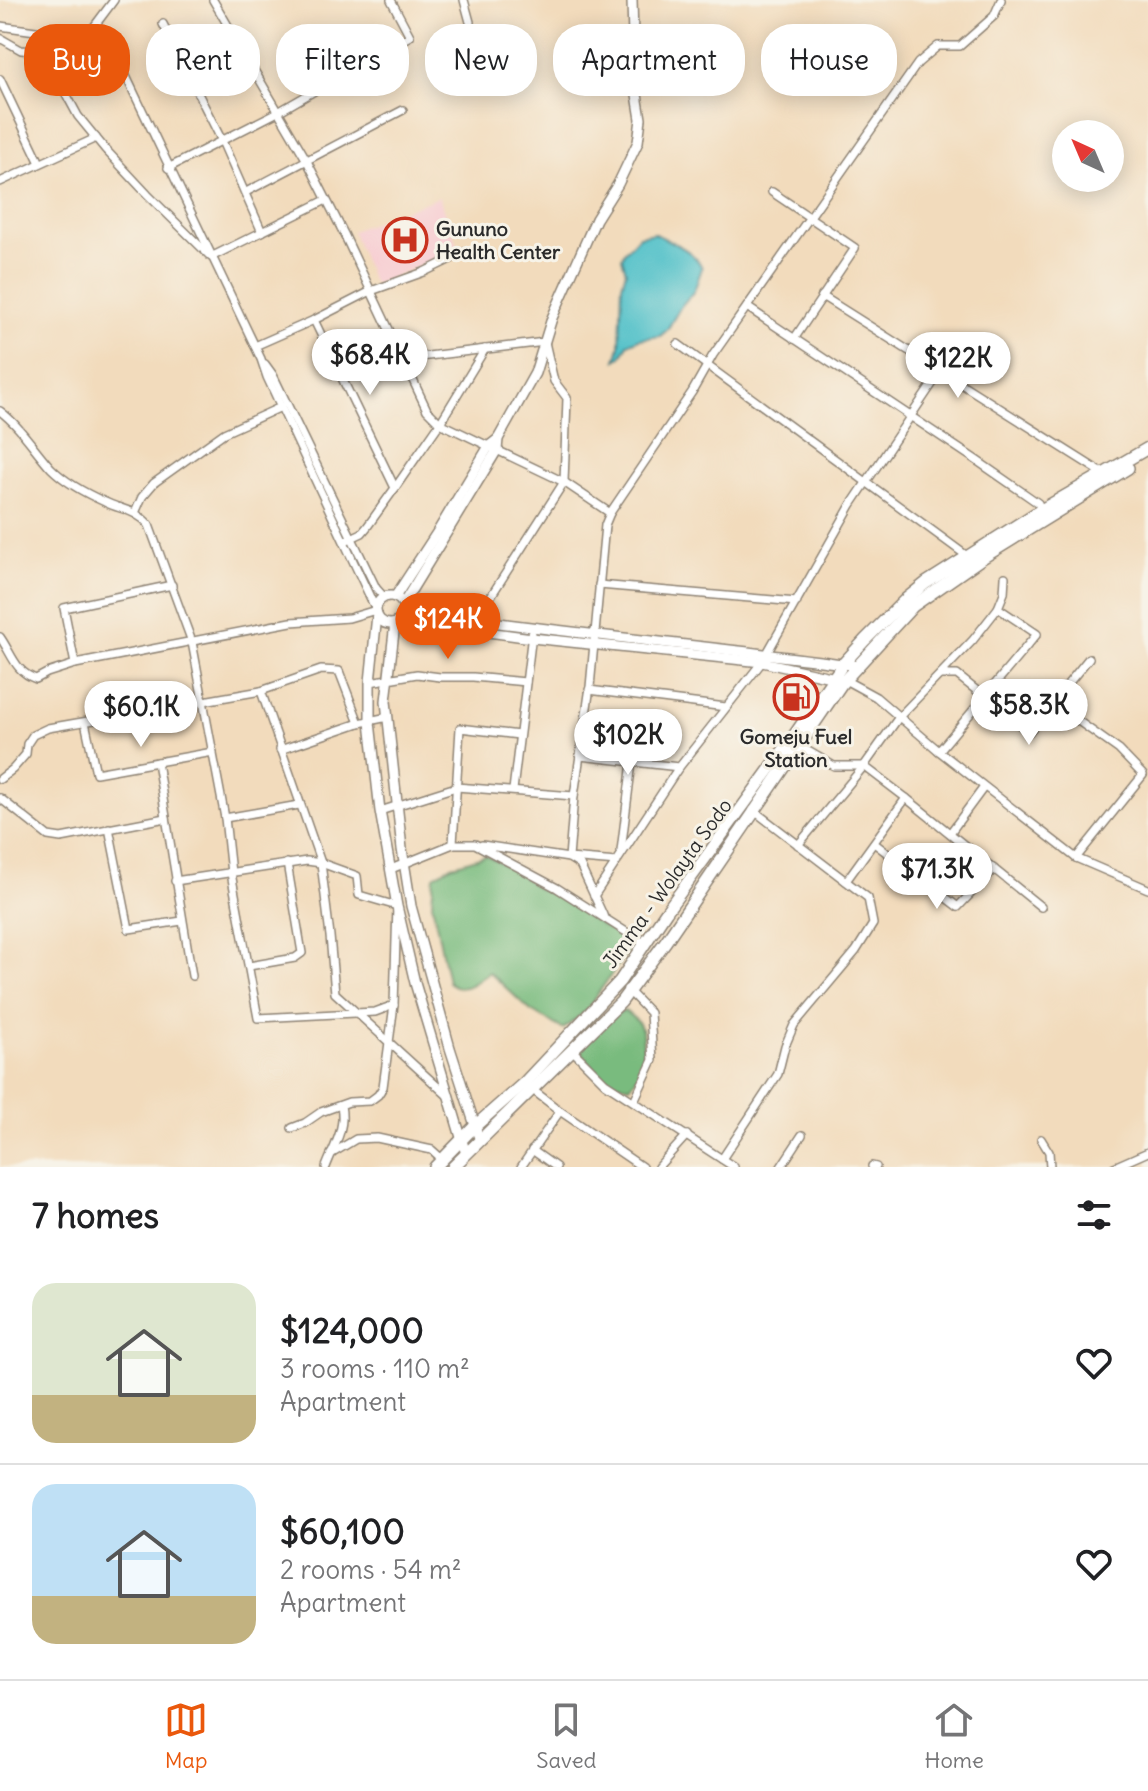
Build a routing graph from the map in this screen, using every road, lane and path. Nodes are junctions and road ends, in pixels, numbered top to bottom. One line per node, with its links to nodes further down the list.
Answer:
1 (114, 0): 8 (street)
2 (213, 0): 18 (street)
3 (391, 0): 18 (street)
4 (464, 0): 7 (street)
5 (632, 0): 37 (main road)
6 (1001, 0): 28 (street)
7 (470, 22)
8 (96, 24)
9 (0, 26): 10 (street)
10 (24, 30)
11 (0, 38): 12 (street)
12 (24, 50)
13 (0, 79): 22 (street)
14 (130, 86): 23 (street)
15 (67, 96): 19 (street)
16 (199, 96): 20 (street)
17 (403, 110): 21 (street)
18 (278, 112): 20 (street); 21 (street)
19 (96, 138): 22 (street); 31 (street)
20 (222, 141): 23 (street); 25 (street)
21 (306, 159): 25 (street); 27 (street)
22 (40, 163): 24 (street)
23 (168, 168): 31 (street)
24 (0, 182)
25 (246, 192): 29 (street)
26 (772, 192): 28 (street)
27 (326, 200): 29 (street); 32 (street)
28 (810, 216): 33 (street); 34 (street)
29 (262, 232): 31 (street)
30 (465, 252): 32 (street)
31 (211, 257): 39 (street)
32 (371, 291): 35 (street); 42 (street)
33 (822, 296): 36 (street); 44 (street)
34 (747, 307): 36 (street); 43 (street)
35 (314, 320): 39 (street); 55 (street)
36 (794, 339): 47 (street)
37 (545, 342): 40 (street); 49 (main road); 53 (street)
38 (678, 344): 43 (street)
39 (255, 346): 41 (street)
40 (485, 349): 42 (street); 48 (street)
41 (261, 359): 45 (street); 59 (street)
42 (403, 359): 48 (street)
43 (707, 365): 54 (street); 58 (street)
44 (941, 371): 47 (street); 52 (street)
45 (281, 407): 57 (street); 59 (street)
46 (0, 411): 57 (street)
47 (910, 416): 54 (street); 56 (street)
48 (440, 423): 49 (street); 55 (street)
49 (495, 445): 53 (street); 66 (main road)
50 (1148, 448): 52 (highway, Jimma - Wolayta Sodo)
51 (1148, 456): 52 (highway, Jimma - Wolayta Sodo)
52 (1107, 476): 56 (highway, Jimma - Wolayta Sodo); 77 (highway, Jimma - Wolayta Sodo)
53 (564, 482): 58 (street); 68 (street)
54 (866, 482): 60 (street); 64 (street)
55 (395, 488): 59 (street)
56 (1041, 510): 60 (highway, Jimma - Wolayta Sodo)
57 (135, 513): 62 (street)
58 (610, 513): 63 (street)
59 (348, 540): 66 (street); 67 (street)
60 (967, 556): 76 (highway, Jimma - Wolayta Sodo)
61 (1005, 577): 65 (street)
62 (172, 585): 72 (street); 75 (street)
63 (599, 585): 64 (street); 71 (street)
64 (797, 602): 73 (street)
65 (998, 608): 78 (street); 85 (street)
66 (397, 609): 67 (main road); 67 (main road); 68 (main road); 69 (main road); 79 (main road)
67 (376, 612): 72 (street); 81 (main road)
68 (475, 621): 69 (main road)
69 (532, 632): 71 (main road); 82 (street)
70 (0, 637): 75 (street)
71 (594, 639): 73 (main road); 83 (street)
72 (192, 642): 75 (street); 86 (street)
73 (765, 658): 76 (main road); 80 (main road); 88 (street)
74 (1089, 658): 87 (street)
75 (75, 664)
76 (843, 664): 77 (main road); 80 (highway, Jimma - Wolayta Sodo)
77 (858, 666): 80 (highway, Jimma - Wolayta Sodo)
78 (938, 676): 85 (street); 90 (street)
79 (388, 679): 81 (street); 82 (street); 89 (main road)
80 (839, 679): 90 (street); 94 (highway, Jimma - Wolayta Sodo)
81 (370, 682): 92 (main road)
82 (526, 682): 93 (street)
83 (589, 690): 88 (street); 98 (street)
84 (261, 691): 86 (street); 92 (street); 95 (street)
85 (985, 698): 87 (street); 96 (street)
86 (204, 701): 91 (street); 97 (street)
87 (1053, 703): 123 (street)
88 (726, 707): 102 (street)
89 (388, 717): 92 (street); 111 (main road)
90 (899, 717): 96 (street); 101 (street)
91 (85, 722): 99 (street); 103 (street)
92 (364, 722): 95 (street); 113 (main road)
93 (519, 735): 104 (street); 106 (street)
94 (795, 743): 101 (street); 112 (highway, Jimma - Wolayta Sodo)
95 (280, 750): 110 (street)
96 (939, 751): 105 (street)
97 (213, 752): 99 (street); 115 (street)
98 (580, 756): 100 (street); 107 (street)
99 (157, 762): 114 (street)
100 (632, 762): 102 (street); 124 (street)
101 (864, 766): 109 (street); 121 (street)
102 (679, 767): 124 (street)
103 (0, 779)
104 (456, 787): 106 (street); 111 (street); 119 (street)
105 (984, 787): 117 (street); 123 (street)
106 (513, 790): 107 (street)
107 (574, 796): 122 (street)
108 (0, 798): 116 (street)
109 (906, 798): 117 (street); 118 (street)
110 (299, 805): 115 (street); 126 (street)
111 (398, 806): 113 (street); 127 (main road)
112 (750, 808): 121 (street); 139 (highway, Jimma - Wolayta Sodo); 143 (highway, Jimma - Wolayta Sodo)
113 (380, 811): 128 (main road)
114 (166, 818): 116 (street); 131 (street)
115 (225, 818): 130 (street)
116 (109, 828): 138 (street)
117 (950, 833): 129 (street)
118 (874, 843): 129 (street); 132 (street)
119 (453, 844): 120 (street); 127 (street)
120 (475, 844): 122 (street); 137 (street)
121 (798, 845): 132 (street)
122 (569, 858): 124 (street); 134 (street)
123 (1076, 858): 133 (street)
124 (619, 859): 134 (street)
125 (287, 863): 126 (street); 130 (street); 140 (street)
126 (321, 863): 135 (street); 145 (street)
127 (404, 864): 128 (street); 153 (main road)
128 (391, 869): 135 (main road)
129 (994, 869): 136 (street)
130 (231, 873): 131 (street); 140 (street)
131 (175, 881): 138 (street)
132 (846, 881): 164 (street)
133 (1148, 889)
134 (594, 896): 137 (street)
135 (397, 906): 144 (street); 149 (main road)
136 (1041, 907)
137 (604, 917): 139 (street)
138 (182, 921): 141 (street)
139 (645, 944): 142 (highway, Jimma - Wolayta Sodo)
140 (249, 966): 145 (street)
141 (192, 976)
142 (620, 981): 143 (street); 147 (highway, Jimma - Wolayta Sodo)
143 (629, 991): 147 (highway, Jimma - Wolayta Sodo); 150 (street)
144 (394, 1005): 145 (street); 146 (street)
145 (357, 1013): 146 (street)
146 (389, 1042): 149 (street); 151 (street)
147 (568, 1046): 148 (highway, Jimma - Wolayta Sodo); 150 (street)
148 (528, 1086): 152 (street); 153 (highway, Jimma - Wolayta Sodo); 159 (highway, Jimma - Wolayta Sodo)
149 (448, 1096): 157 (main road)
150 (634, 1101): 155 (street)
151 (341, 1106): 154 (street); 162 (street)
152 (560, 1111): 160 (street); 170 (street)
153 (474, 1127): 157 (highway, Jimma - Wolayta Sodo); 159 (main road)
154 (292, 1128)
155 (687, 1135): 164 (street); 171 (street)
156 (802, 1135): 173 (street)
157 (462, 1139): 163 (main road); 165 (highway, Jimma - Wolayta Sodo)
158 (1041, 1139): 174 (street)
159 (480, 1141): 163 (highway, Jimma - Wolayta Sodo)
160 (532, 1150): 168 (street); 169 (street)
161 (1148, 1152): 175 (street)
162 (331, 1154): 165 (street); 166 (street)
163 (466, 1154): 167 (highway, Jimma - Wolayta Sodo)
164 (722, 1159): 172 (street)
165 (438, 1163)
166 (326, 1167)
167 (453, 1167)
168 (521, 1167)
169 (556, 1167)
170 (642, 1167)
171 (658, 1167)
172 (734, 1167)
173 (781, 1167)
174 (1050, 1167)
175 (1114, 1167)

